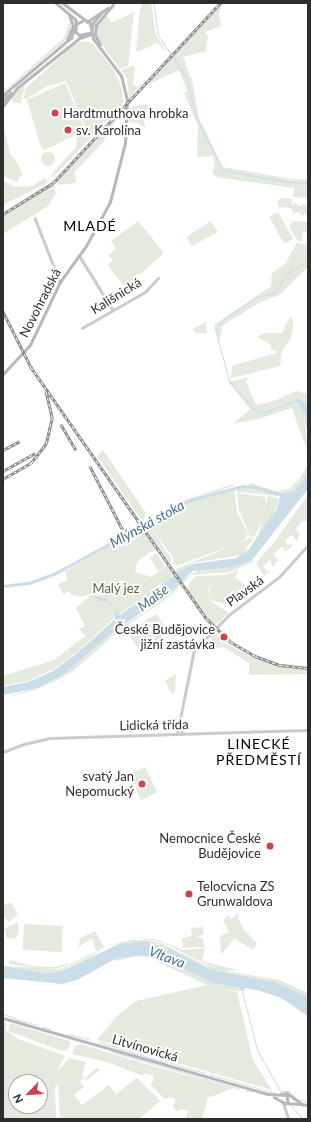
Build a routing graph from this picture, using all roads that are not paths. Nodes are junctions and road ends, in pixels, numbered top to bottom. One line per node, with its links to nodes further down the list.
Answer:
1 (56, 3): 5 (main road)
2 (62, 3): 7 (main road)
3 (117, 3): 4 (main road)
4 (113, 5): 6 (main road); 14 (main road)
5 (61, 7): 8 (main road); 13 (main road)
6 (102, 12): 7 (main road); 9 (main road)
7 (86, 22): 8 (main road); 8 (main road); 9 (main road, Novohradská)
8 (78, 24): 10 (main road); 13 (main road)
9 (91, 33): 10 (main road); 11 (main road); 12 (main road, Novohradská)
10 (80, 36): 11 (main road); 15 (main road)
11 (88, 37): 12 (main road, Novohradská)
12 (93, 39): 14 (main road, Novohradská)
13 (66, 42): 15 (main road)
14 (103, 50): 20 (main road, Novohradská)
15 (16, 86): 16 (main road); 17 (main road); 18 (main road)
16 (3, 94): 17 (main road)
17 (7, 98): 18 (main road)
18 (3, 105)
19 (35, 218): 22 (street)
20 (79, 255): 22 (main road, Novohradská); 23 (street)
21 (158, 278): 23 (street, Kališnická)
22 (60, 282): 25 (main road, Novohradská)
23 (113, 310): 24 (street, Kališnická)
24 (82, 328)
25 (3, 374)
26 (308, 545): 27 (street, Plavská)
27 (181, 720): 29 (street); 30 (street)
28 (308, 730): 30 (street, Lidická třída)
29 (177, 734): 30 (street, Lidická třída); 31 (street, Lidická třída)
30 (182, 734)
31 (3, 752)
32 (3, 1018): 33 (main road, Litvínovická)
33 (268, 1094): 34 (main road, Litvínovická); 36 (main road, Litvínovická); 38 (main road)
34 (284, 1096): 35 (main road, Litvínovická); 36 (main road)
35 (289, 1097): 37 (main road); 38 (main road, Litvínovická)
36 (282, 1101): 37 (main road, Litvínovická); 40 (street)
37 (288, 1102): 38 (main road, Litvínovická); 40 (street)
38 (302, 1104): 39 (main road)
39 (308, 1106)
40 (286, 1109): 41 (street)
41 (289, 1119)

